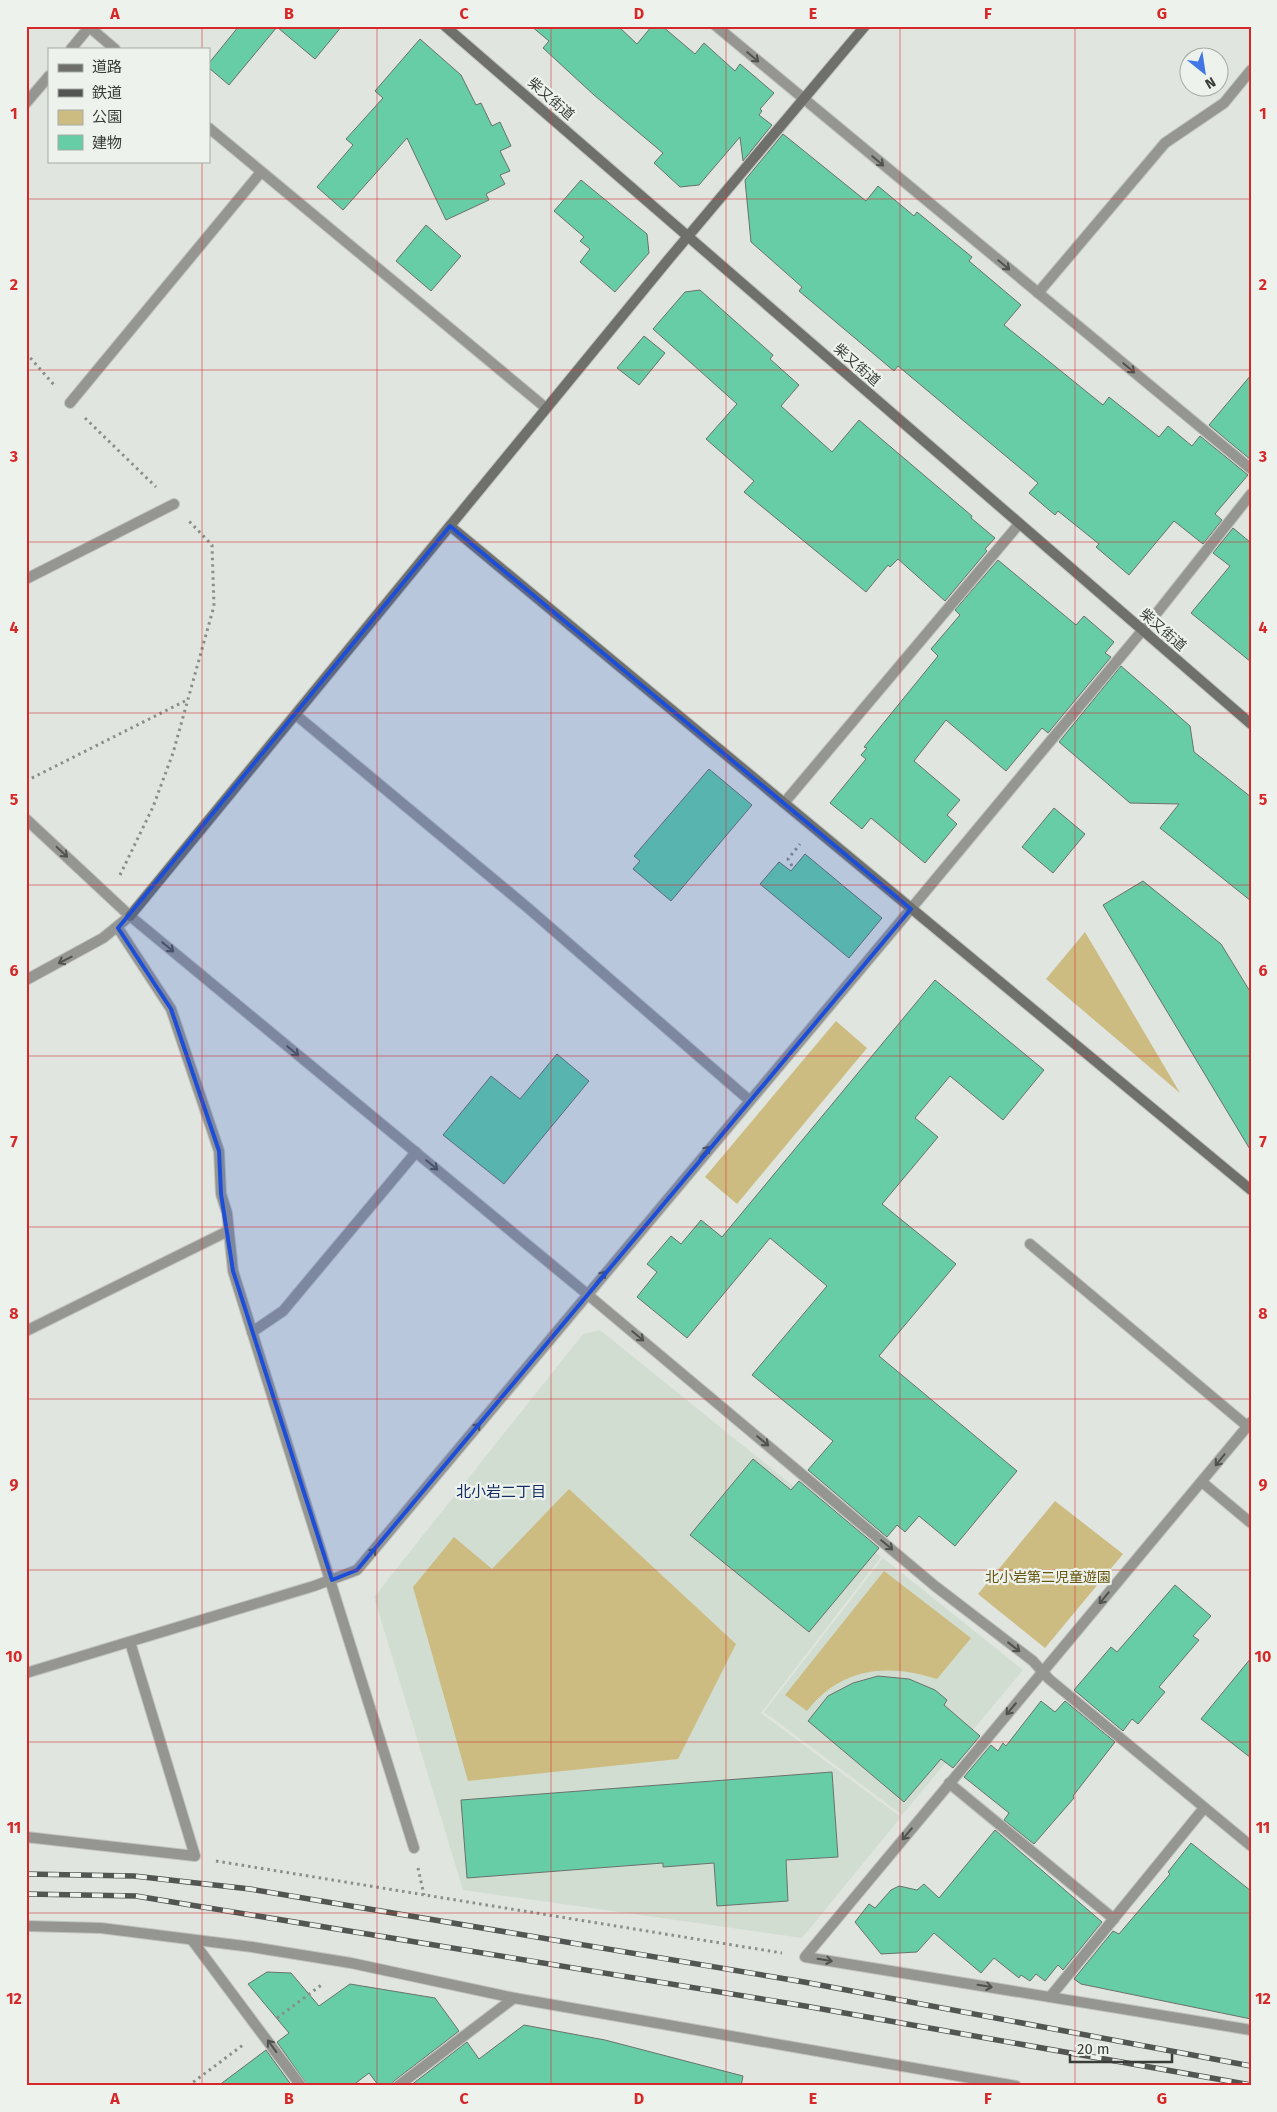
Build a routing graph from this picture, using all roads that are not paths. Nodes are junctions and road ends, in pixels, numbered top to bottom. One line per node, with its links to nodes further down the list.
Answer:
1 (89, 26): 5 (street); 6 (street)
2 (445, 26): 13 (street, 柴又街道)
3 (716, 26): 9 (street, one-way to 9)
4 (865, 26): 9 (street)
5 (72, 48)
6 (114, 48)
7 (1251, 70): 14 (street)
8 (48, 77): 10 (street)
9 (804, 100): 13 (street); 14 (street, one-way to 14)
10 (26, 103)
11 (210, 129): 12 (street)
12 (261, 172): 15 (street); 16 (street)
13 (688, 236): 16 (street); 20 (street, 柴又街道)
14 (1038, 293): 17 (street, one-way to 17)
15 (70, 403)
16 (546, 408): 21 (street)
17 (1251, 469)
18 (1251, 494): 23 (street)
19 (174, 504): 22 (street)
20 (1018, 524): 23 (street, 柴又街道); 26 (street)
21 (450, 526): 24 (street); 26 (street)
22 (26, 579)
23 (1142, 630): 25 (street, 柴又街道); 28 (street)
24 (296, 715): 29 (street); 32 (street)
25 (1251, 724)
26 (784, 803): 28 (street)
27 (26, 818): 29 (street, one-way to 29)
28 (911, 908): 32 (street); 34 (street)
29 (130, 916): 30 (street); 33 (street, one-way to 33)
30 (118, 928): 31 (street, one-way to 31); 35 (street)
31 (26, 980)
32 (749, 1100): 37 (street, one-way to 32)
33 (416, 1152): 37 (street, one-way to 37); 39 (street)
34 (1251, 1190)
35 (228, 1231): 38 (street); 39 (street)
36 (1030, 1244): 40 (street)
37 (587, 1294): 43 (street, one-way to 37); 45 (street, one-way to 45)
38 (26, 1331)
39 (252, 1332): 43 (street)
40 (1249, 1424): 41 (street, one-way to 41)
41 (1202, 1482): 42 (street); 45 (street, one-way to 45)
42 (1251, 1523)
43 (332, 1580): 44 (street); 51 (street)
44 (130, 1642): 46 (street); 49 (street)
45 (1042, 1671): 47 (street, one-way to 47); 48 (street)
46 (26, 1673)
47 (949, 1783): 52 (street); 55 (street, one-way to 55)
48 (1204, 1808): 50 (street); 52 (street)
49 (26, 1837)
50 (1251, 1846)
51 (414, 1848)
52 (1114, 1919): 55 (street)
53 (26, 1926): 54 (street)
54 (192, 1940): 56 (street); 59 (street, one-way to 54)
55 (1050, 1997): 57 (street)
56 (514, 1998): 58 (street); 60 (street)
57 (1251, 2030)
58 (996, 2084): 61 (street)
59 (301, 2086)
60 (398, 2086)
61 (1016, 2086)

